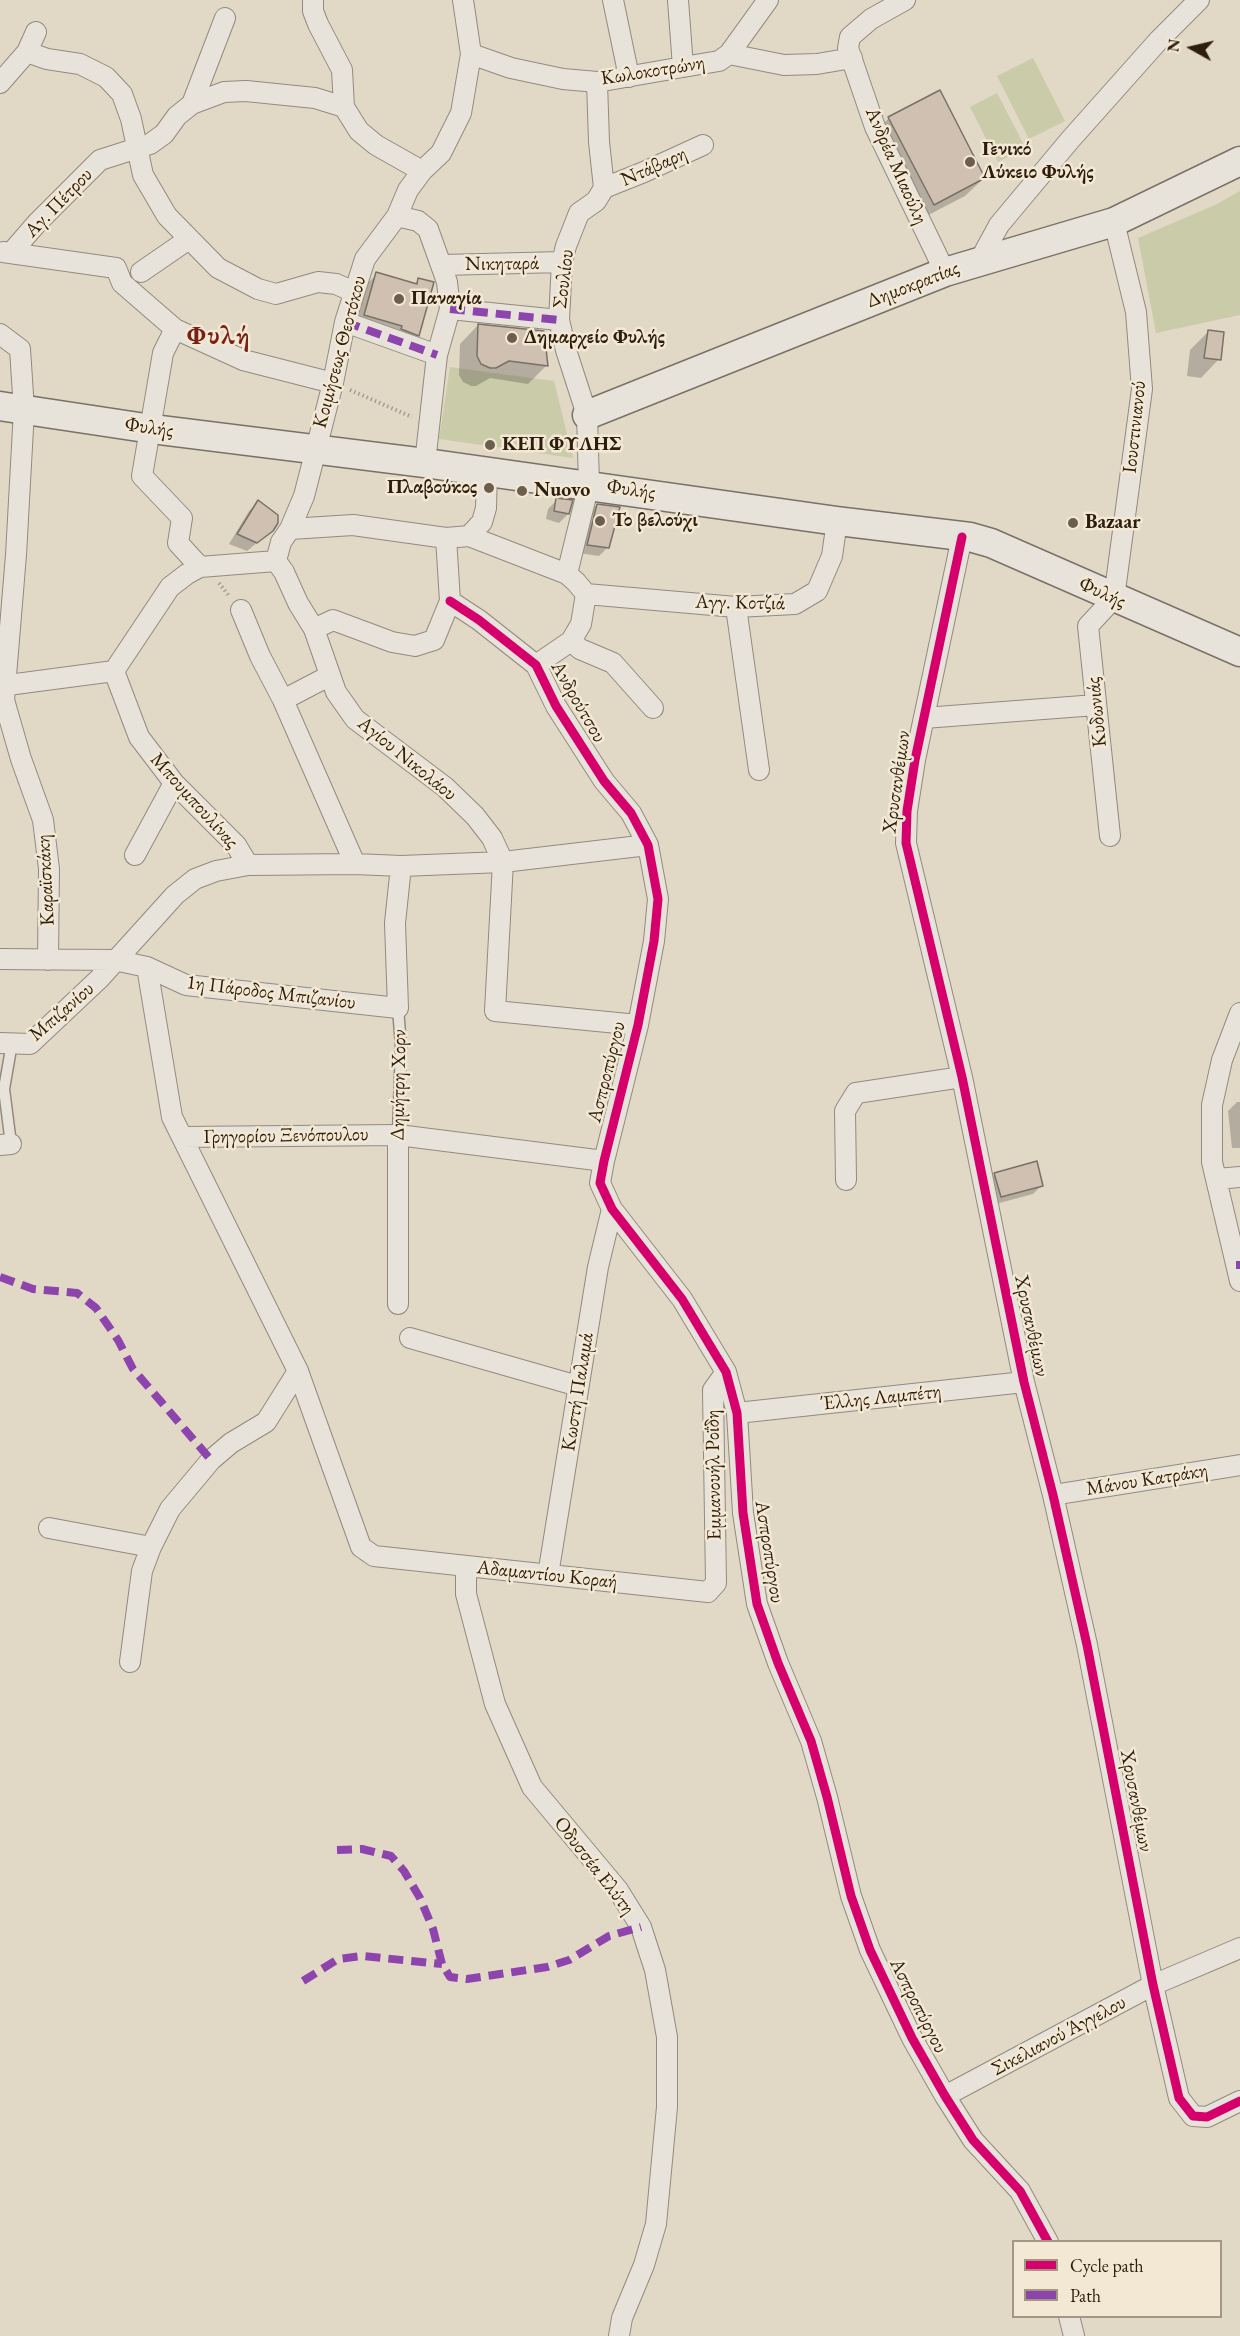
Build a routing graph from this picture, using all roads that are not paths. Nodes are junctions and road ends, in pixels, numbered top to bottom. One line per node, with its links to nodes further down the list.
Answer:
1 (313, 0): 19 (street)
2 (463, 0): 11 (street, Κοιμήσεως Θεοτόκου)
3 (613, 0): 15 (street)
4 (678, 0): 14 (street)
5 (768, 0): 12 (street)
6 (905, 0): 13 (street)
7 (1199, 0): 29 (street)
8 (225, 18): 18 (street)
9 (36, 33): 10 (street)
10 (27, 52): 17 (street); 21 (street)
11 (471, 54): 16 (street, Κωλοκοτρώνη); 23 (street, Κοιμήσεως Θεοτόκου)
12 (729, 54): 13 (street); 14 (street, Κωλοκοτρώνη)
13 (852, 58): 33 (street, Ανδρέα Μιαούλη)
14 (683, 67): 15 (street, Κωλοκοτρώνη)
15 (629, 77): 16 (street, Κωλοκοτρώνη)
16 (597, 82): 24 (street)
17 (0, 83)
18 (192, 104): 19 (street, Αγ. Πέτρου); 21 (street, Αγ. Πέτρου)
19 (344, 107): 23 (street)
20 (703, 145): 24 (street, Ντάβαρη)
21 (137, 147): 27 (street); 28 (street, Αγ. Πέτρου)
22 (1240, 161): 26 (main road, Δημοκρατίας)
23 (422, 171): 25 (street, Κοιμήσεως Θεοτόκου)
24 (604, 188): 30 (street, Σουλίου)
25 (397, 216): 31 (street); 34 (street, Κοιμήσεως Θεοτόκου)
26 (1114, 222): 29 (main road, Δημοκρατίας); 58 (street, Ιουστινιανού)
27 (189, 239): 32 (street); 34 (street)
28 (6, 253): 38 (street)
29 (980, 260): 33 (main road, Δημοκρατίας)
30 (562, 262): 31 (street, Νικηταρά); 36 (street, Σουλίου)
31 (442, 265): 35 (street)
32 (141, 272)
33 (945, 272): 43 (main road, Δημοκρατίας)
34 (354, 292): 37 (street, Κοιμήσεως Θεοτόκου)
35 (450, 309): 36 (street); 40 (street)
36 (559, 320): 43 (street, Σουλίου)
37 (345, 322): 40 (street); 41 (street, Κοιμήσεως Θεοτόκου)
38 (175, 329): 41 (street); 44 (street)
39 (0, 334): 42 (street, Καραϊσκάκη)
40 (437, 356): 46 (street)
41 (333, 382): 45 (street, Κοιμήσεως Θεοτόκου)
42 (12, 408): 44 (main road, Φυλής); 68 (street, Καραϊσκάκη)
43 (587, 415): 48 (street, Σουλίου)
44 (152, 429): 45 (main road, Φυλής); 55 (street)
45 (315, 448): 46 (main road, Φυλής); 50 (street)
46 (425, 463): 47 (main road, Φυλής)
47 (487, 472): 48 (main road, Φυλής); 51 (street)
48 (589, 484): 49 (main road, Φυλής); 56 (street, Σουλίου)
49 (837, 521): 52 (main road, Φυλής); 60 (street, Αγγ. Κοτζιά)
50 (290, 529): 53 (street); 54 (street)
51 (469, 537): 53 (street); 56 (street)
52 (962, 537): 58 (main road, Φυλής); 72 (street, Χρυσανθέμων)
53 (447, 538): 59 (street)
54 (276, 561): 55 (street); 62 (street, Αγίου Νικολάου)
55 (197, 569): 66 (street)
56 (567, 574): 57 (street)
57 (586, 594): 60 (street, Αγγ. Κοτζιά); 63 (street)
58 (1114, 598): 64 (main road, Φυλής); 70 (street, Κυδωνιάς)
59 (450, 601): 62 (street); 65 (street, Ανδρούτσου)
60 (736, 607): 73 (street)
61 (242, 610): 69 (street)
62 (314, 629): 67 (street, Αγίου Νικολάου)
63 (571, 641): 65 (street); 71 (street)
64 (1240, 652)
65 (536, 665): 76 (street, Ανδρούτσου)
66 (114, 671): 68 (street); 74 (street, Μπουμπουλίνας)
67 (329, 675): 69 (street); 78 (street, Αγίου Νικολάου)
68 (2, 685): 83 (street, Καραϊσκάκη)
69 (283, 700): 79 (street)
70 (1096, 705): 72 (street); 75 (street, Κυδωνιάς)
71 (653, 708)
72 (924, 718): 90 (street, Χρυσανθέμων)
73 (759, 770)
74 (174, 783): 77 (street); 80 (street, Μπουμπουλίνας)
75 (1110, 836)
76 (648, 845): 78 (street, Μπιζανίου); 88 (street, Ασπροπύργου)
77 (135, 855)
78 (503, 862): 81 (street, Μπιζανίου); 88 (street, Αγίου Νικολάου)
79 (355, 864): 80 (street, Μπιζανίου); 81 (street, Μπιζανίου)
80 (248, 865): 84 (street, Μπιζανίου)
81 (401, 866): 86 (street, Δημήτρη Χορν)
82 (0, 959): 83 (street, 1η Πάροδος Μπιζανίου)
83 (48, 960): 84 (street, 1η Πάροδος Μπιζανίου)
84 (114, 960): 85 (street, 1η Πάροδος Μπιζανίου); 89 (street, Μπιζανίου)
85 (147, 967): 86 (street, 1η Πάροδος Μπιζανίου); 92 (street)
86 (398, 1008): 91 (lane, Δημήτρη Χορν)
87 (1240, 1013): 96 (street)
88 (638, 1025): 94 (street, Ασπροπύργου)
89 (6, 1043): 93 (lane)
90 (962, 1077): 97 (street); 104 (street, Χρυσανθέμων)
91 (398, 1134): 92 (street, Γρηγορίου Ξενόπουλου); 94 (street, Γρηγορίου Ξενόπουλου); 100 (street, Δημήτρη Χορν)
92 (182, 1137): 102 (street)
93 (5, 1145)
94 (604, 1161): 98 (street, Ασπροπύργου)
95 (1240, 1177): 96 (street)
96 (1216, 1179): 99 (street)
97 (846, 1180)
98 (612, 1209): 103 (street, Ασπροπύργου); 105 (street, Κωστή Παλαμά)
99 (1239, 1270)
100 (398, 1304)
101 (410, 1338): 105 (street)
102 (298, 1371): 110 (street); 111 (street, Αδαμαντίου Κοραή)
103 (726, 1372): 106 (street, Ασπροπύργου); 113 (street, Εμμανουήλ Ροΐδη)
104 (1024, 1382): 106 (street, Έλλης Λαμπέτη); 108 (street, Χρυσανθέμων)
105 (578, 1386): 112 (street, Κωστή Παλαμά)
106 (737, 1413): 117 (street, Ασπροπύργου)
107 (1240, 1465): 108 (street, Μάνου Κατράκη)
108 (1053, 1495): 116 (street, Χρυσανθέμων)
109 (49, 1528): 110 (street)
110 (151, 1547): 114 (street)
111 (466, 1566): 112 (street, Αδαμαντίου Κοραή); 121 (street, Οδυσσέα Ελύτη)
112 (548, 1575): 113 (street, Αδαμαντίου Κοραή)
113 (716, 1583)
114 (130, 1662)
115 (1240, 1948): 116 (street, Σικελιανού Άγγελου)
116 (1153, 1985): 117 (street, Σικελιανού Άγγελου); 118 (street, Χρυσανθέμων)
117 (945, 2097): 119 (street, Ασπροπύργου)
118 (1240, 2101)
119 (1047, 2240)
120 (1070, 2318): 122 (street)
121 (620, 2327)
122 (1074, 2336)

